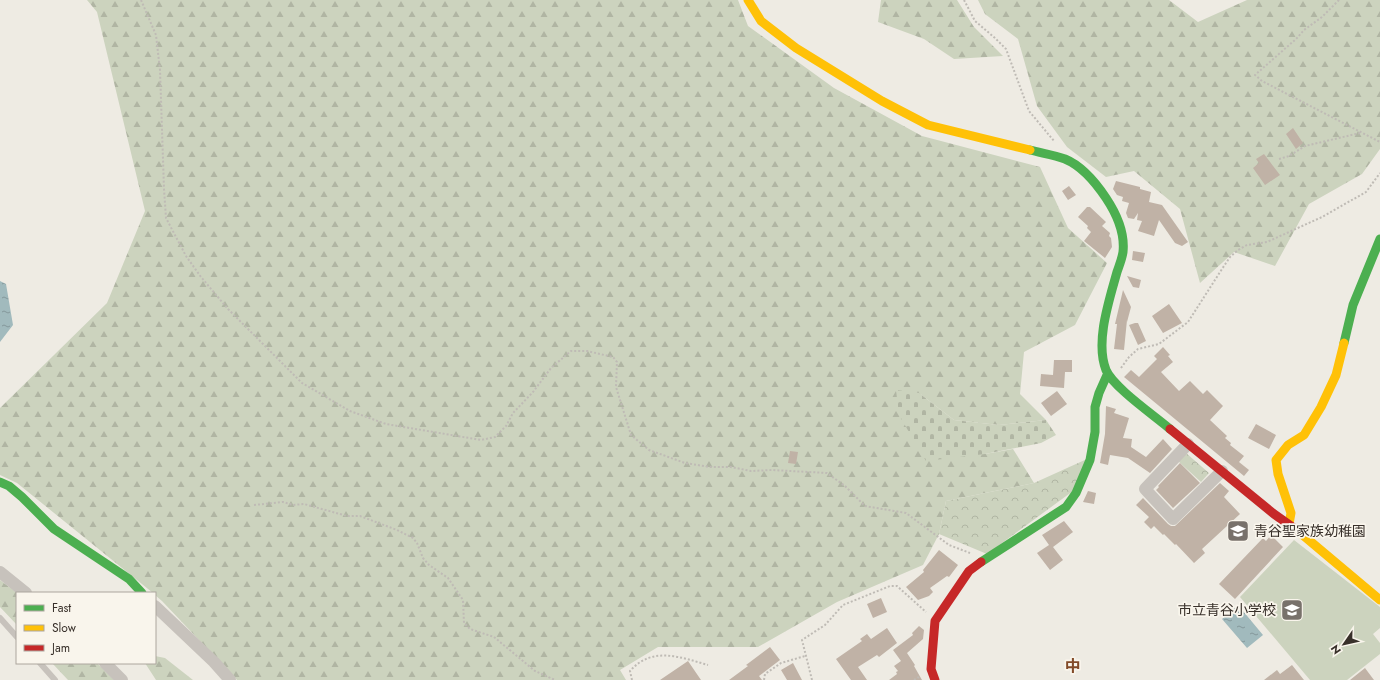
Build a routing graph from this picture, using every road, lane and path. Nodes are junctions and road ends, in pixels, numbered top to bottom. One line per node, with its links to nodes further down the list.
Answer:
1 (141, 0): 17 (path)
2 (748, 0): 7 (street)
3 (964, 0): 7 (path)
4 (1339, 0): 5 (path)
5 (1361, 132): 6 (path); 8 (path)
6 (1380, 142)
7 (1065, 159): 11 (street)
8 (1278, 159)
9 (1380, 173): 11 (path)
10 (1380, 239): 16 (street)
11 (1110, 378): 12 (street); 17 (street)
12 (1188, 444): 13 (street); 13 (street)
13 (1222, 471): 16 (street)
14 (0, 482): 20 (street)
15 (254, 504): 33 (path)
16 (1289, 524): 21 (street)
17 (986, 558): 24 (street)
18 (0, 572): 19 (street)
19 (25, 592)
20 (141, 592)
21 (1380, 600)
22 (156, 607): 32 (street)
23 (0, 618): 25 (lane)
24 (936, 622): 26 (path); 37 (street)
25 (16, 636)
26 (805, 656): 35 (path); 36 (path)
27 (41, 664): 30 (lane)
28 (106, 664): 31 (street)
29 (708, 665): 34 (path)
30 (55, 680)
31 (122, 680)
32 (230, 680)
33 (555, 680)
34 (632, 680)
35 (764, 680)
36 (812, 680)
37 (935, 680)

